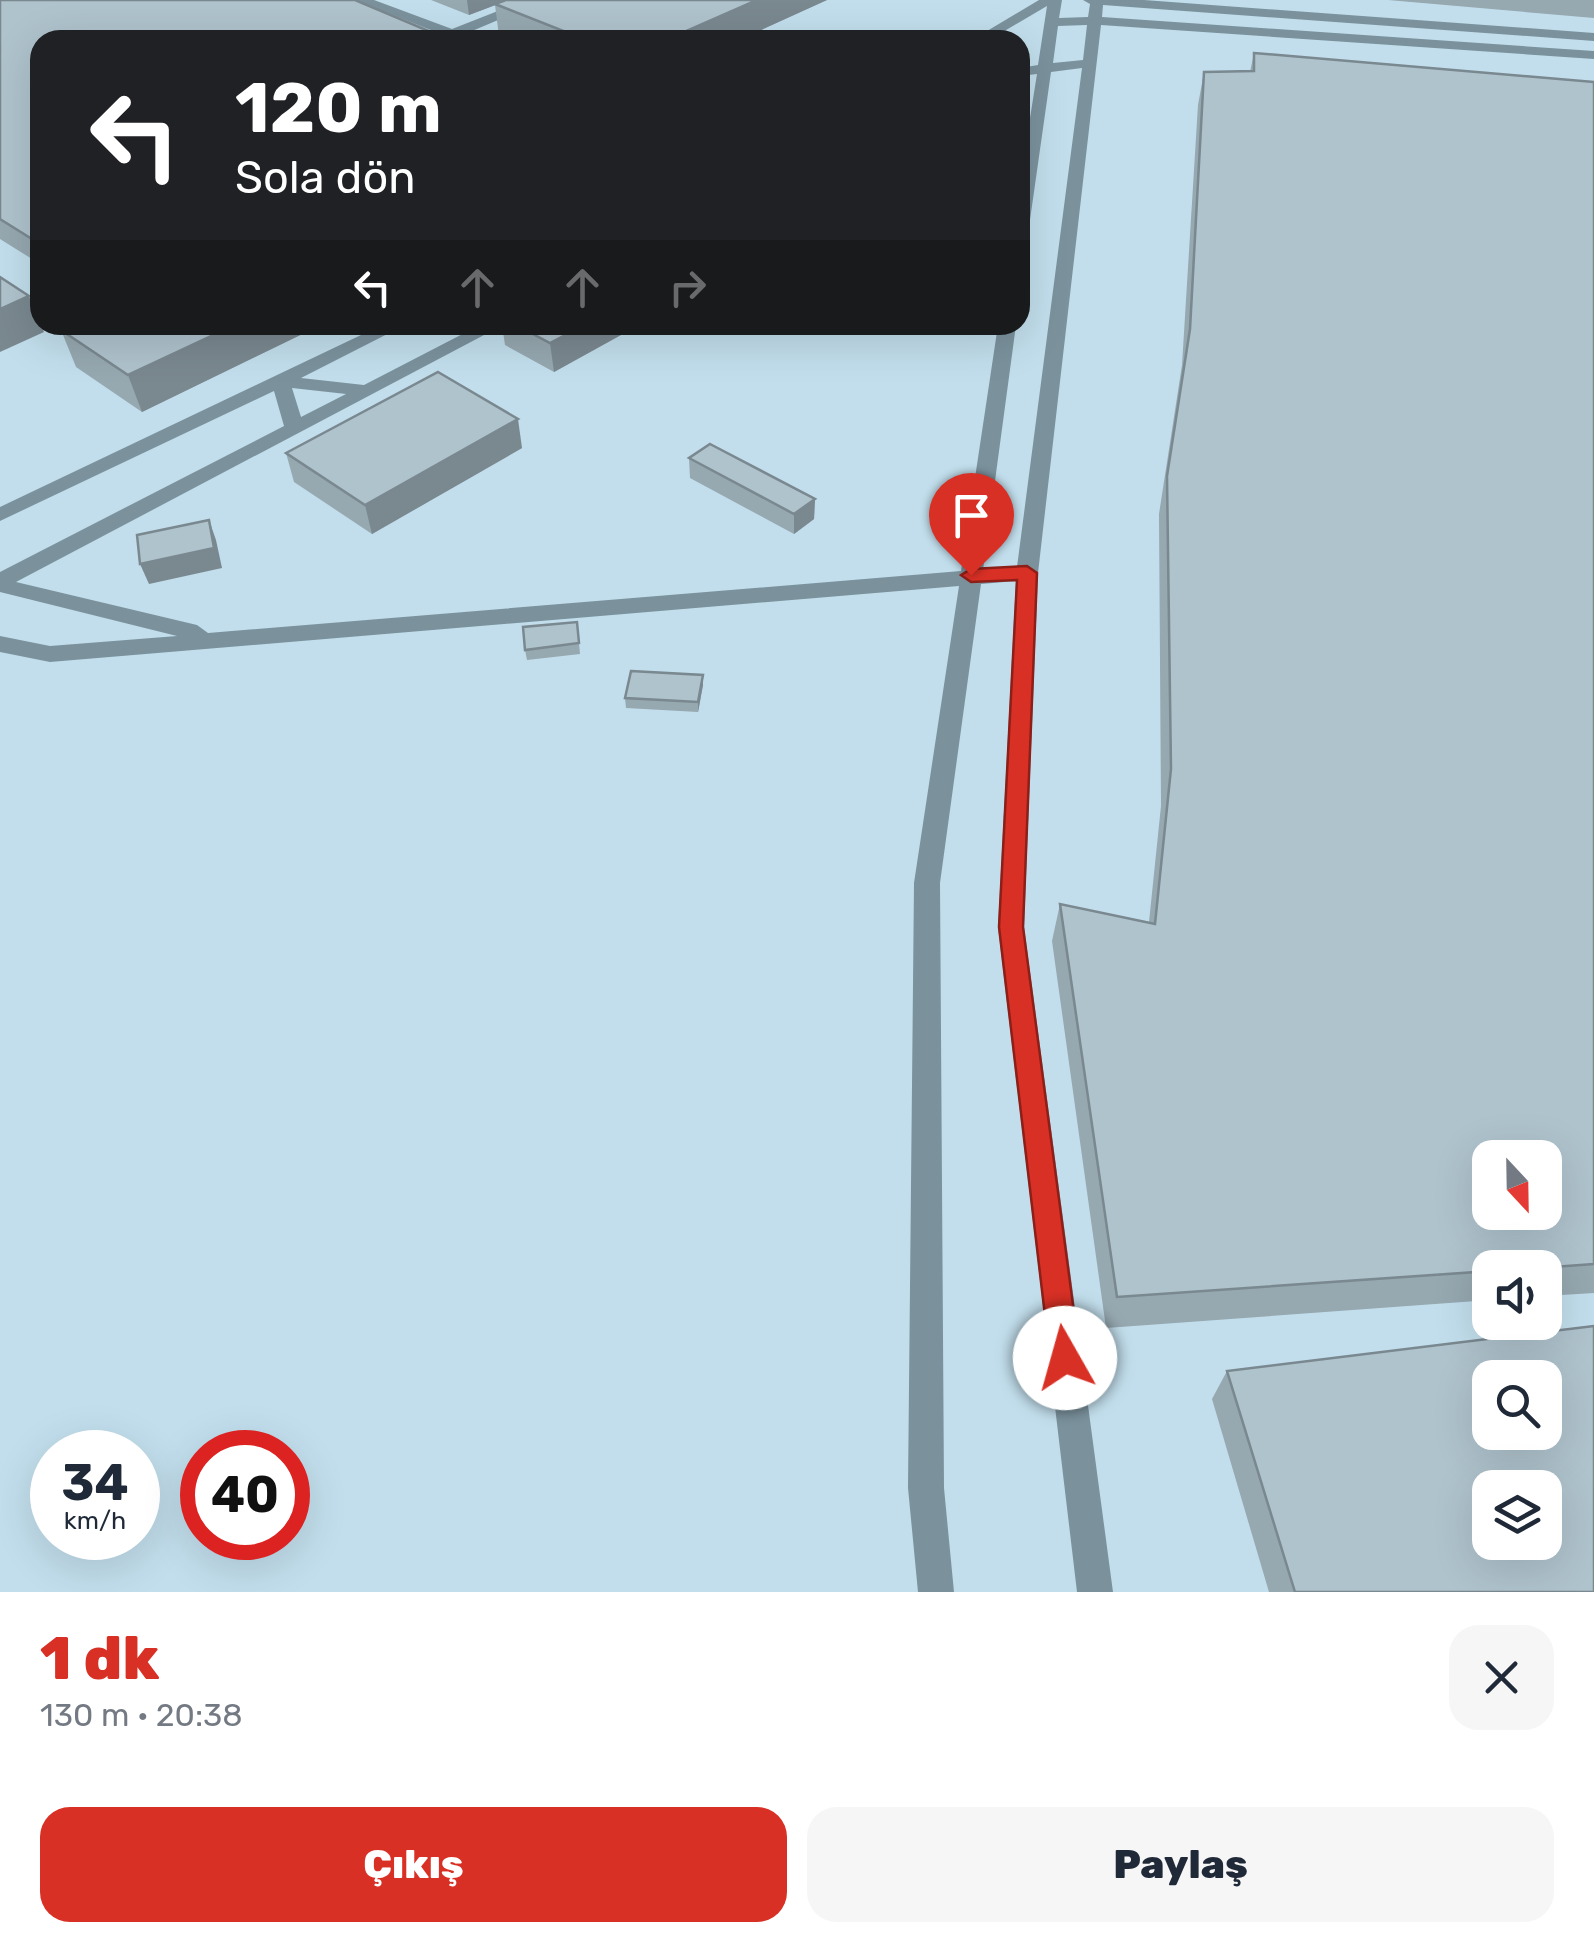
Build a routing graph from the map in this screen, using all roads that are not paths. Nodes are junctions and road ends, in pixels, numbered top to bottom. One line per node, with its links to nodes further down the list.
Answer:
1 (362, 0): 6 (street)
2 (538, 0): 7 (street)
3 (1052, 0): 5 (street); 8 (street)
4 (1095, 5): 5 (street); 9 (street); 10 (street); 11 (street)
5 (1050, 22): 12 (street)
6 (443, 30)
7 (464, 30)
8 (997, 30)
9 (1594, 36)
10 (1594, 55)
11 (1089, 64): 12 (street); 22 (street)
12 (1044, 68): 13 (street); 14 (street)
13 (1030, 70)
14 (1030, 165)
15 (375, 335): 18 (street)
16 (475, 335): 19 (street)
17 (1006, 335): 23 (street)
18 (280, 381): 19 (street); 20 (street); 21 (street)
19 (366, 391): 20 (street)
20 (294, 428): 24 (street)
21 (0, 515)
22 (1027, 573): 23 (street); 28 (street)
23 (971, 575): 25 (street); 27 (street)
24 (0, 583): 25 (street)
25 (222, 639): 26 (street)
26 (0, 644)
27 (936, 1592)
28 (1094, 1592)

